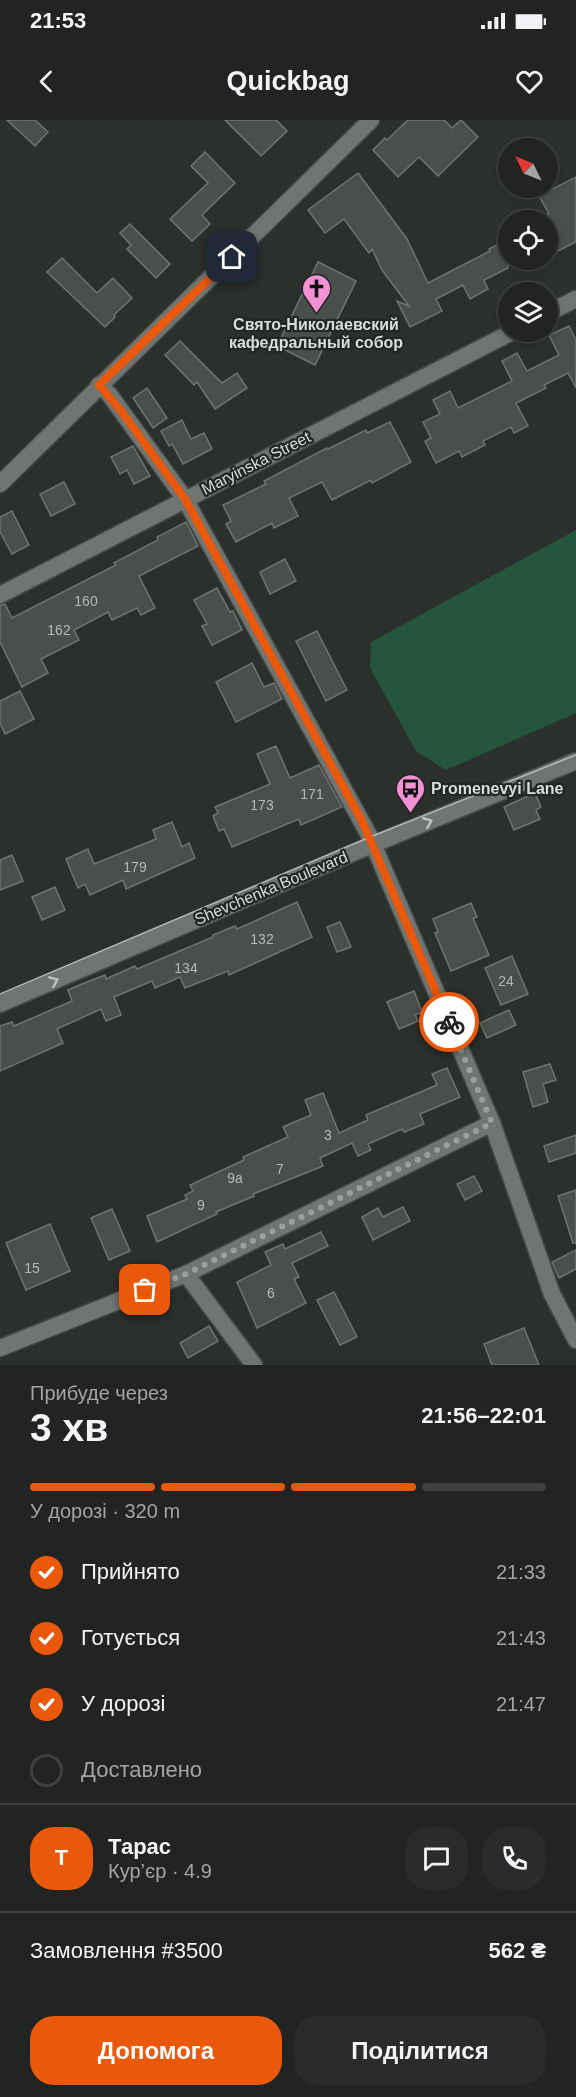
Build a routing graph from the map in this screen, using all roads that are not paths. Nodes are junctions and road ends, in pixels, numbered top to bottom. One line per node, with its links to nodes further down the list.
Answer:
1 (371, 120): 5 (street)
2 (576, 299): 3 (street)
3 (558, 308)
4 (498, 339): 7 (street, Maryinska Street)
5 (99, 385): 6 (street); 7 (street)
6 (0, 484)
7 (185, 499): 8 (street, Maryinska Street); 10 (street)
8 (0, 595)
9 (576, 761): 10 (street, Shevchenka Boulevard, one-way to 9)
10 (374, 844): 11 (street, Shevchenka Boulevard, one-way to 10); 12 (street)
11 (0, 1004)
12 (492, 1123): 13 (street); 14 (street)
13 (186, 1274): 15 (street); 16 (street)
14 (576, 1340)
15 (0, 1348)
16 (254, 1365)

